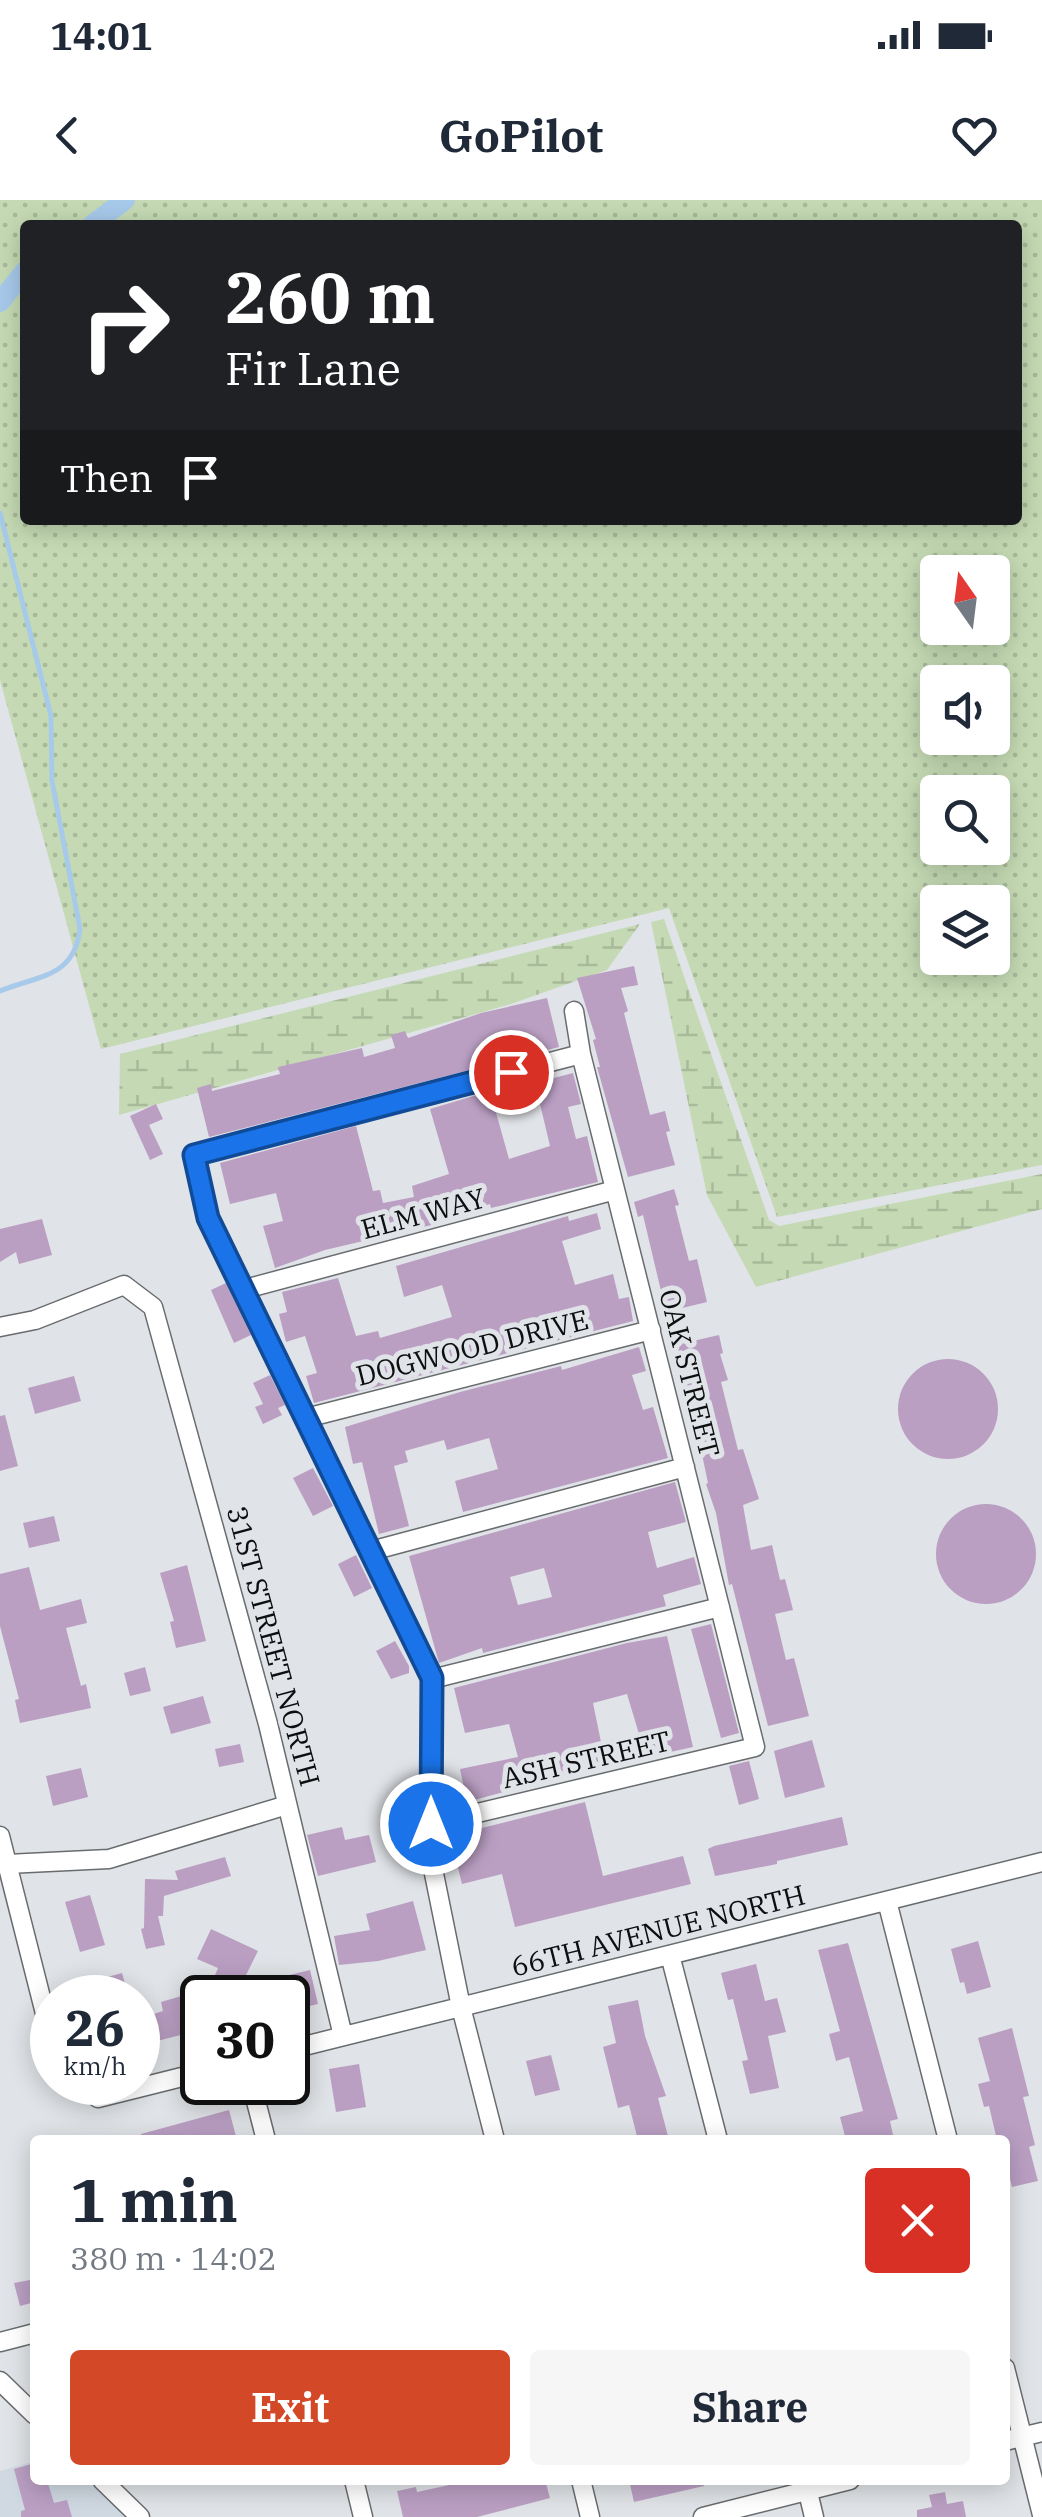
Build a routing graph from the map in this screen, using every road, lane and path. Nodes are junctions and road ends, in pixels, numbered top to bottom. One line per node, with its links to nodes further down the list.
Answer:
1 (574, 1011): 2 (street, OAK STREET)
2 (581, 1054): 3 (street, OAK STREET); 4 (street)
3 (615, 1190): 4 (street, ELM WAY); 6 (street, OAK STREET)
4 (245, 1289): 7 (street)
5 (0, 1327): 13 (street, 31ST STREET NORTH)
6 (651, 1330): 7 (street, DOGWOOD DRIVE); 8 (street, OAK STREET)
7 (306, 1418): 9 (street)
8 (685, 1466): 9 (street); 10 (street, OAK STREET)
9 (371, 1551): 11 (street)
10 (720, 1606): 11 (street); 12 (street, OAK STREET)
11 (432, 1678): 14 (street)
12 (754, 1747): 14 (street, ASH STREET)
13 (288, 1805): 17 (street); 22 (street, 31ST STREET NORTH)
14 (431, 1824): 21 (street)
15 (0, 1836): 17 (street)
16 (1042, 1862): 18 (street, 66TH AVENUE NORTH)
17 (8, 1864): 20 (street)
18 (887, 1901): 19 (street, 66TH AVENUE NORTH); 28 (street)
19 (670, 1955): 21 (street, 66TH AVENUE NORTH); 27 (street)
20 (36, 1975)
21 (461, 2007): 22 (street, 66TH AVENUE NORTH); 26 (street)
22 (343, 2036): 23 (street, 66TH AVENUE NORTH)
23 (310, 2044)
24 (257, 2105): 25 (street)
25 (265, 2135)
26 (494, 2135)
27 (717, 2135)
28 (947, 2135)
29 (30, 2335): 30 (street)
30 (0, 2342)
31 (0, 2381): 33 (street)
32 (1010, 2407): 35 (street)
33 (30, 2410)
34 (1042, 2432): 35 (street)
35 (1014, 2439): 40 (street)
36 (107, 2485): 41 (street)
37 (355, 2485): 42 (street)
38 (582, 2485): 43 (street)
39 (806, 2485): 44 (street); 45 (street)
40 (1042, 2515)
41 (140, 2517)
42 (363, 2517)
43 (590, 2517)
44 (704, 2517)
45 (814, 2517)

